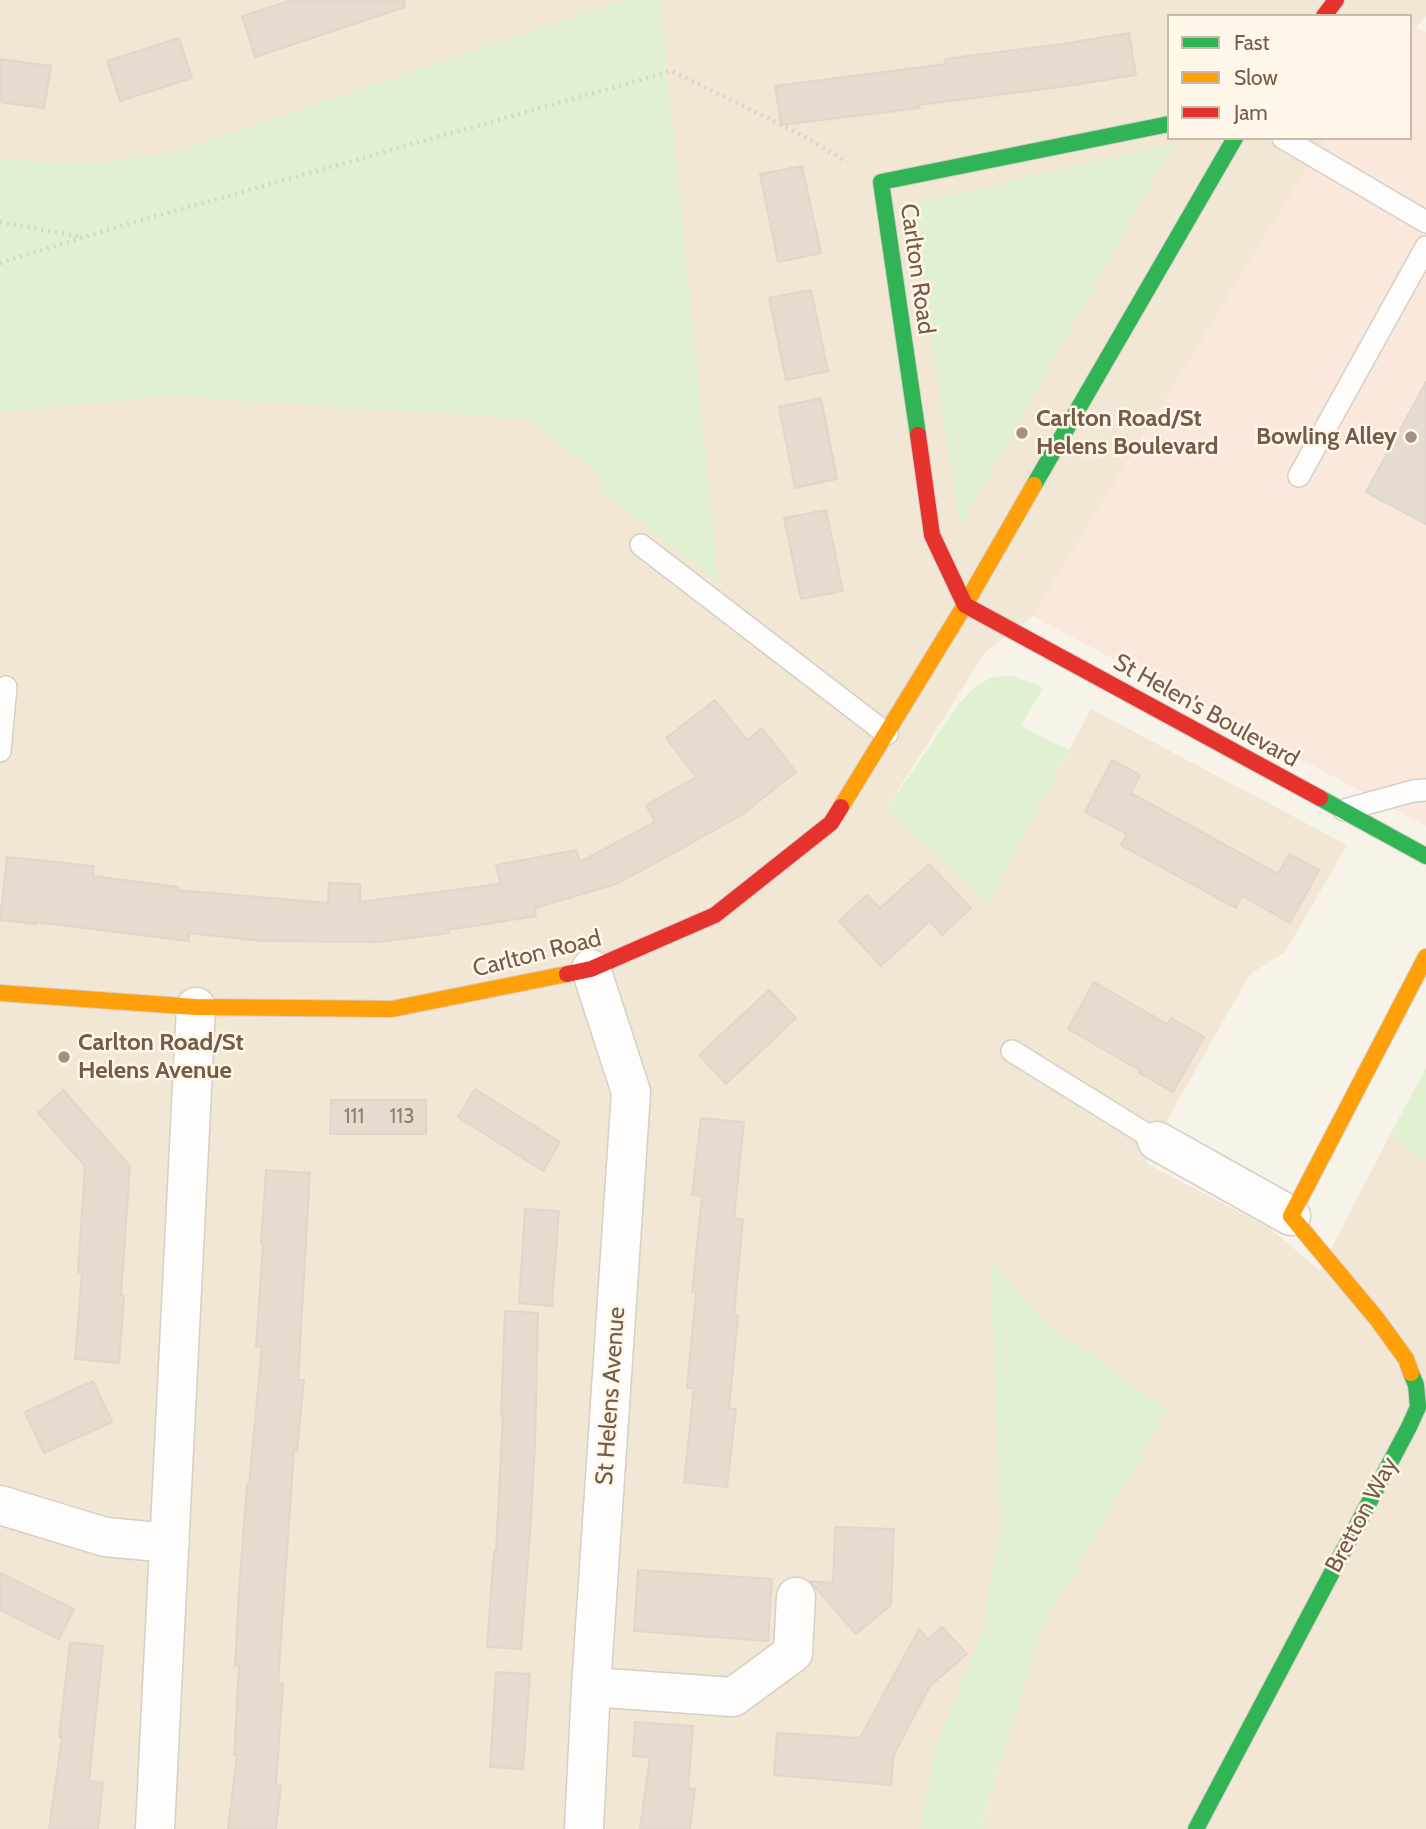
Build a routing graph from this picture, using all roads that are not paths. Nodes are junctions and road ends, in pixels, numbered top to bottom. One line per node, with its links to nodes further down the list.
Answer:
1 (1167, 124): 8 (street, Carlton Road)
2 (1234, 140): 8 (street, Carlton Road)
3 (1286, 140): 4 (lane)
4 (1426, 222)
5 (1426, 247): 6 (lane)
6 (1299, 476)
7 (640, 545): 10 (lane)
8 (965, 605): 10 (street, Carlton Road); 13 (street, St Helen's Boulevard)
9 (6, 687): 11 (lane)
10 (887, 734): 16 (street, Carlton Road)
11 (0, 751)
12 (1426, 790): 13 (lane)
13 (1342, 810): 14 (street, St Helen's Boulevard)
14 (1426, 856)
15 (1426, 957): 21 (street)
16 (591, 969): 18 (street, Carlton Road); 25 (street, St Helens Avenue)
17 (0, 993): 18 (street, Carlton Road)
18 (196, 1007): 23 (street)
19 (1012, 1051): 20 (lane, Bretton Way)
20 (1157, 1141): 21 (street, Bretton Way)
21 (1291, 1216): 28 (street, Bretton Way)
22 (0, 1505): 23 (street)
23 (170, 1543): 26 (street)
24 (796, 1597): 25 (street)
25 (592, 1687): 27 (street, St Helens Avenue)
26 (155, 1829)
27 (584, 1829)
28 (1196, 1829)

